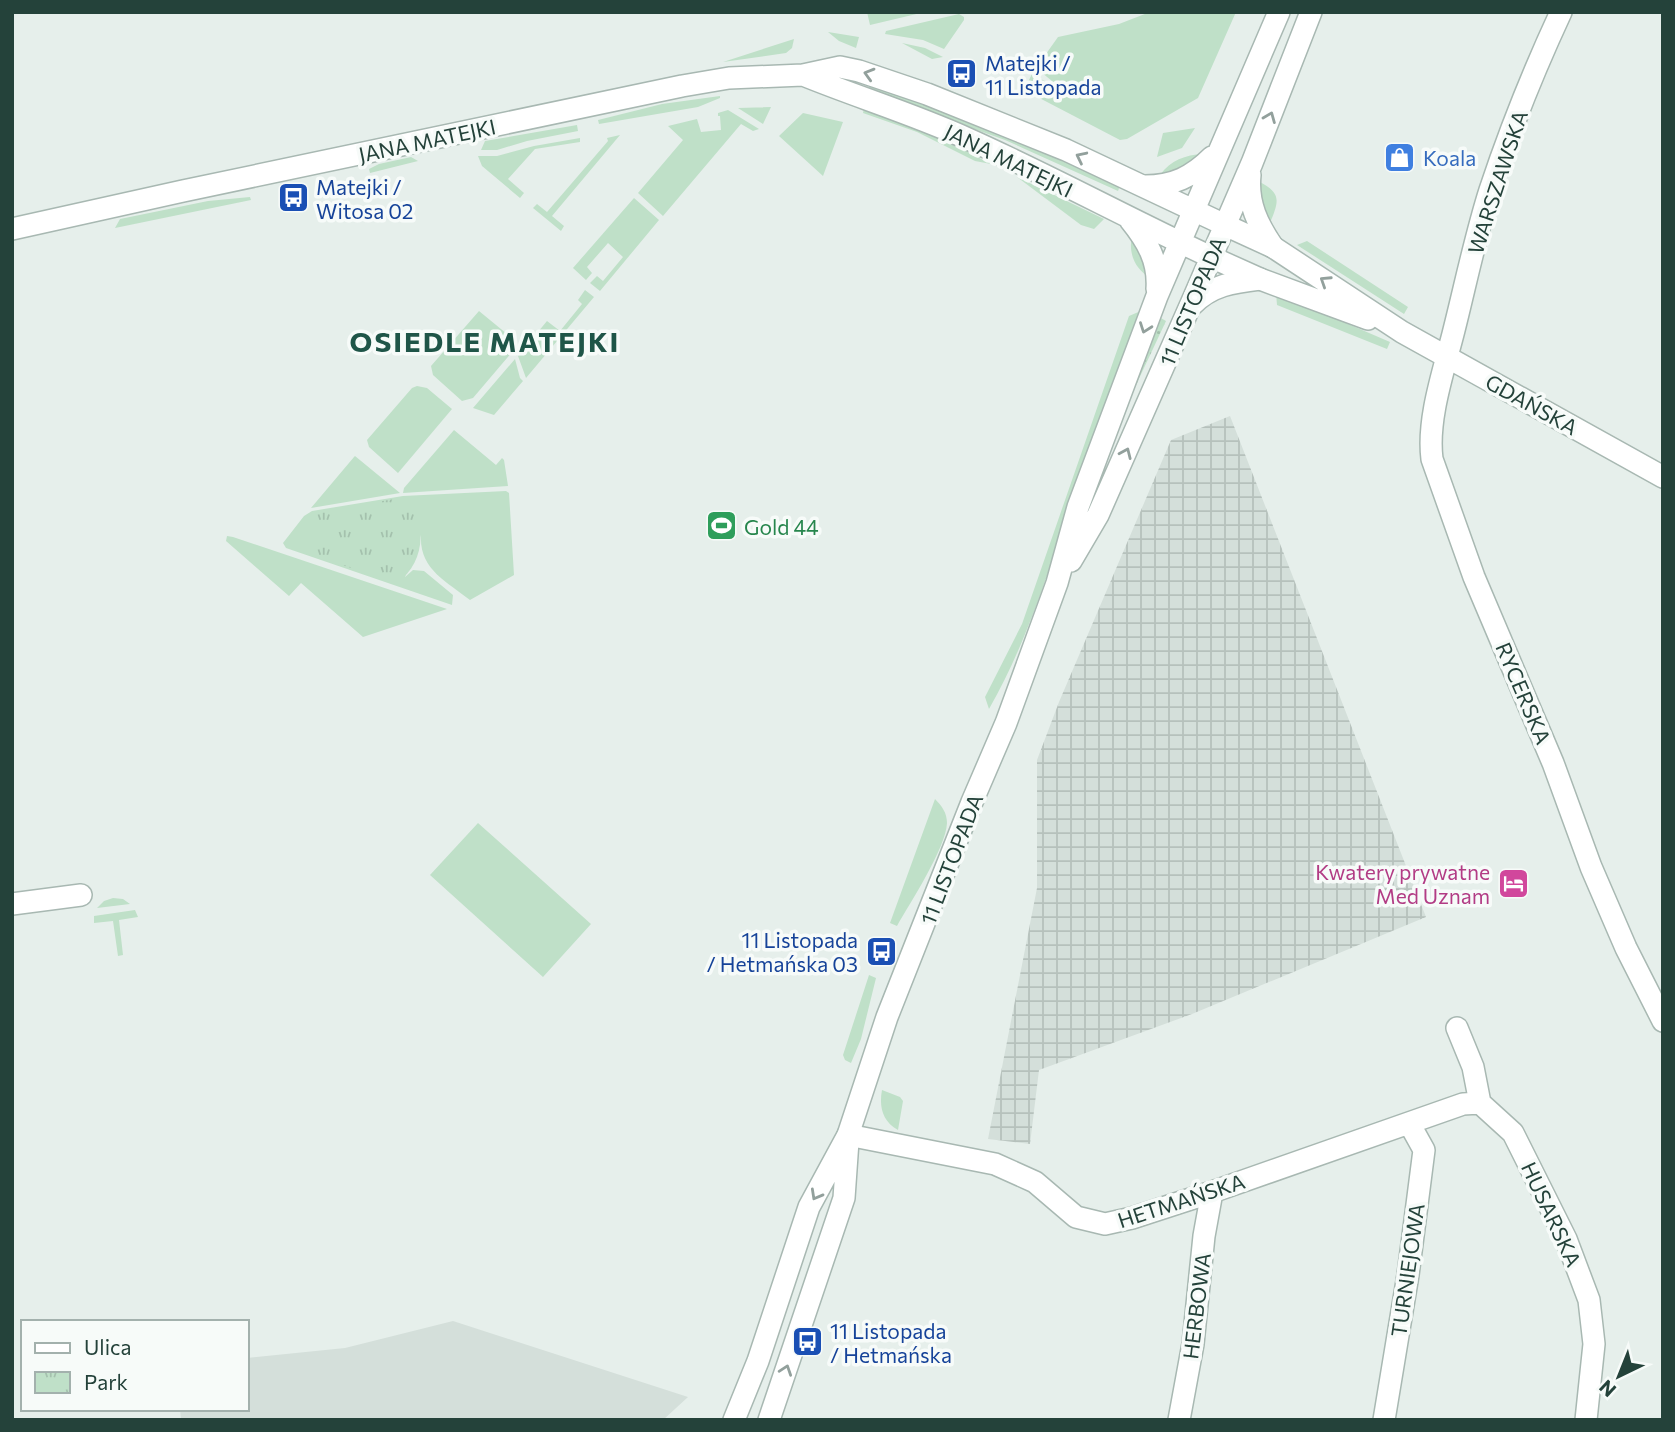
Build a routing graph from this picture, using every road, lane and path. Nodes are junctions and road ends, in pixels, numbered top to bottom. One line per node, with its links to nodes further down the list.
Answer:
1 (1279, 12): 5 (street, 11 LISTOPADA)
2 (1311, 12): 6 (street, 11 LISTOPADA, one-way to 2)
3 (1560, 12): 19 (street, WARSZAWSKA)
4 (803, 75): 7 (street, JANA MATEJKI, one-way to 4); 9 (street, JANA MATEJKI); 11 (street, JANA MATEJKI)
5 (1219, 149): 7 (street); 8 (street, 11 LISTOPADA)
6 (1252, 163): 10 (street, 11 LISTOPADA); 13 (street)
7 (1143, 186): 8 (street, JANA MATEJKI)
8 (1192, 209): 10 (street, GDAŃSKA); 12 (street, 11 LISTOPADA)
9 (1129, 218): 12 (street, JANA MATEJKI); 16 (street)
10 (1225, 225): 13 (street, GDAŃSKA); 14 (street, 11 LISTOPADA)
11 (12, 229)
12 (1179, 242): 14 (street, JANA MATEJKI); 16 (street, 11 LISTOPADA)
13 (1273, 247): 18 (street, GDAŃSKA, one-way to 13)
14 (1211, 257): 15 (street, GDAŃSKA); 17 (street, 11 LISTOPADA)
15 (1260, 279): 17 (street); 18 (street, GDAŃSKA)
16 (1157, 296): 21 (street, 11 LISTOPADA, one-way to 21)
17 (1189, 309): 21 (street, 11 LISTOPADA, one-way to 17)
18 (1402, 331): 19 (street, GDAŃSKA)
19 (1448, 356): 20 (street, GDAŃSKA); 24 (street, RYCERSKA)
20 (1663, 477)
21 (1057, 583): 28 (street, 11 LISTOPADA)
22 (81, 895): 23 (street)
23 (12, 904)
24 (1663, 1021)
25 (1457, 1028): 26 (street)
26 (1480, 1103): 27 (street, HETMAŃSKA); 34 (street, HUSARSKA)
27 (1409, 1123): 29 (street, HETMAŃSKA); 33 (street, TURNIEJOWA)
28 (848, 1135): 29 (street, HETMAŃSKA); 30 (street, 11 LISTOPADA, one-way to 30); 31 (street, 11 LISTOPADA, one-way to 28)
29 (1212, 1192): 32 (street, HERBOWA)
30 (734, 1420)
31 (769, 1420)
32 (1179, 1420)
33 (1384, 1420)
34 (1586, 1420)

